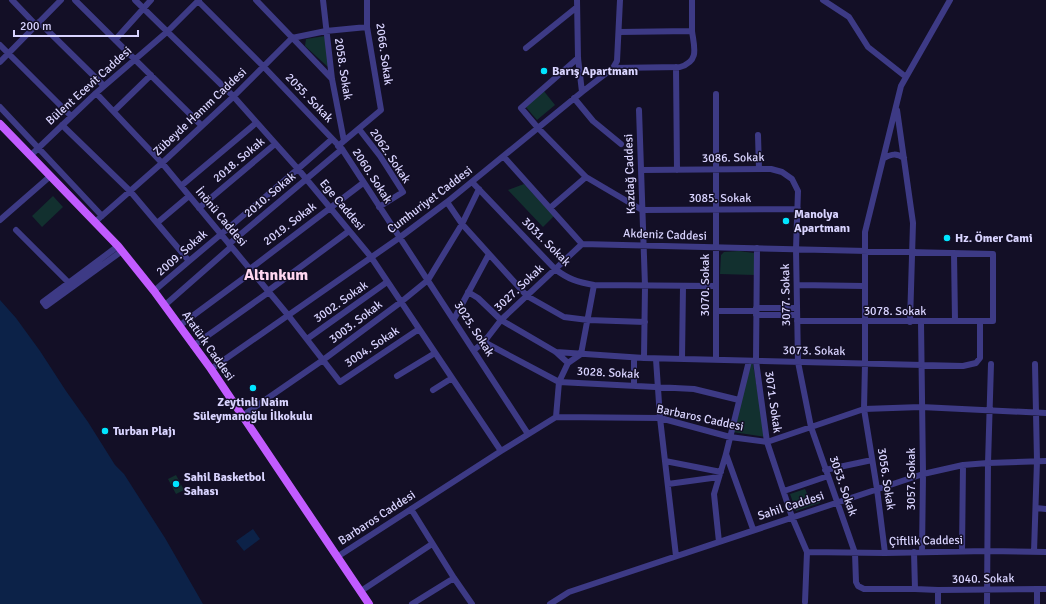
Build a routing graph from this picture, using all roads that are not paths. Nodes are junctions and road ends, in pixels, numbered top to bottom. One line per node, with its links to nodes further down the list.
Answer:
1 (12, 0): 16 (street)
2 (61, 0): 16 (street)
3 (75, 0): 23 (street)
4 (135, 0): 15 (street, Ege Caddesi)
5 (151, 0): 15 (street)
6 (198, 0): 19 (street, Bülent Ecevit Caddesi); 30 (street, 2055. Sokak)
7 (256, 0): 22 (street)
8 (323, 0): 20 (street, 2058. Sokak)
9 (367, 0): 17 (street, 2066. Sokak)
10 (620, 0): 21 (street)
11 (692, 0): 18 (street)
12 (823, 0): 34 (street)
13 (950, 0): 34 (street, 3056. Sokak)
14 (577, 3): 25 (street); 27 (street)
15 (144, 8): 19 (street, Ege Caddesi); 23 (street)
16 (38, 24): 26 (street); 36 (street)
17 (367, 27): 20 (street); 44 (street, 2066. Sokak)
18 (692, 31): 21 (street); 31 (street)
19 (168, 32): 28 (street, Bülent Ecevit Caddesi); 40 (street, Ege Caddesi)
20 (326, 32): 22 (street); 35 (street, 2058. Sokak)
21 (618, 32): 32 (street)
22 (292, 38): 30 (street, Zübeyde Hanım Caddesi); 35 (street)
23 (115, 40): 28 (street)
24 (0, 45): 26 (street)
25 (526, 48)
26 (8, 54): 29 (street); 47 (street)
27 (578, 58): 37 (street); 52 (street)
28 (135, 59): 33 (street); 36 (street, Bülent Ecevit Caddesi)
29 (0, 62)
30 (263, 66): 40 (street, Zübeyde Hanım Caddesi); 55 (street, 2055. Sokak)
31 (676, 67): 32 (street); 70 (street)
32 (613, 68): 37 (street, Cumhuriyet Caddesi)
33 (150, 75): 46 (street); 51 (street)
34 (906, 77): 42 (street, 3056. Sokak)
35 (332, 79): 56 (street, 2058. Sokak)
36 (104, 86): 38 (street, Bülent Ecevit Caddesi)
37 (582, 92): 41 (street, Cumhuriyet Caddesi)
38 (96, 93): 46 (street, İnönü Caddesi); 47 (street, Bülent Ecevit Caddesi)
39 (716, 94): 67 (street, 3070. Sokak)
40 (234, 96): 48 (street, Ege Caddesi); 51 (street, Zübeyde Hanım Caddesi)
41 (574, 98): 52 (street, Cumhuriyet Caddesi); 58 (street)
42 (896, 106): 63 (street, 3056. Sokak); 64 (street)
43 (0, 107): 59 (street)
44 (381, 110): 53 (street, 2010. Sokak)
45 (639, 110): 69 (street, Kazdağ Caddesi)
46 (114, 111): 65 (street, İnönü Caddesi)
47 (71, 116): 50 (street, Bülent Ecevit Caddesi)
48 (256, 123): 57 (street, Ege Caddesi); 76 (street)
49 (0, 124): 61 (main road, Atatürk Caddesi)
50 (62, 125): 59 (street, Bülent Ecevit Caddesi); 78 (street)
51 (202, 126): 65 (street, Zübeyde Hanım Caddesi)
52 (538, 128): 62 (street, Cumhuriyet Caddesi); 71 (street)
53 (359, 130): 56 (street, 2010. Sokak); 81 (street, 2062. Sokak)
54 (758, 135): 68 (street)
55 (332, 139): 60 (street, 2055. Sokak); 66 (street, 2009. Sokak)
56 (344, 141): 60 (street, 2010. Sokak)
57 (275, 144): 66 (street, Ege Caddesi); 82 (street, 2018. Sokak)
58 (621, 144)
59 (38, 148): 61 (street, Bülent Ecevit Caddesi); 88 (street)
60 (340, 148): 73 (street, 2010. Sokak); 75 (street, 2060. Sokak)
61 (30, 156): 90 (main road, Atatürk Caddesi)
62 (504, 157): 74 (street, Cumhuriyet Caddesi); 84 (street)
63 (884, 158): 64 (street); 104 (street, 3056. Sokak)
64 (904, 158): 105 (street)
65 (162, 163): 76 (street, İnönü Caddesi); 78 (street, Zübeyde Hanım Caddesi)
66 (298, 169): 73 (street, Ege Caddesi); 95 (street, 2009. Sokak)
67 (716, 169): 68 (street, 3086. Sokak); 70 (street, 3086. Sokak); 85 (street, 3070. Sokak)
68 (759, 169): 86 (street, 3086. Sokak)
69 (641, 170): 70 (street, 3086. Sokak); 87 (street, Kazdağ Caddesi)
70 (677, 170)
71 (586, 177): 84 (street); 87 (street)
72 (47, 179): 89 (street)
73 (306, 180): 83 (street, Ege Caddesi); 98 (street, 2010. Sokak)
74 (472, 182): 77 (street, 3031. Sokak); 80 (street, Cumhuriyet Caddesi)
75 (363, 183): 81 (street, 2060. Sokak); 83 (street, 2019. Sokak)
76 (181, 186): 79 (street, İnönü Caddesi)
77 (479, 189): 92 (street, 3003. Sokak); 110 (street, 3031. Sokak)
78 (130, 192): 88 (street, Zübeyde Hanım Caddesi); 91 (street)
79 (190, 196): 82 (street, İnönü Caddesi); 91 (street)
80 (448, 202): 92 (street); 96 (street, Cumhuriyet Caddesi)
81 (379, 207): 96 (street, 2060. Sokak)
82 (200, 208): 95 (street, İnönü Caddesi)
83 (330, 208): 94 (street, Ege Caddesi); 111 (street, 2019. Sokak)
84 (550, 208): 97 (street)
85 (716, 209): 86 (street, 3085. Sokak); 87 (street, 3085. Sokak); 100 (street, 3070. Sokak)
86 (798, 209): 103 (street, 3077. Sokak)
87 (642, 210): 99 (street, Kazdağ Caddesi)
88 (102, 216): 90 (street, Zübeyde Hanım Caddesi)
89 (0, 220)
90 (95, 222): 102 (main road, Atatürk Caddesi)
91 (157, 224): 109 (street)
92 (462, 224): 107 (street); 112 (street, 3003. Sokak)
93 (16, 230): 114 (street)
94 (349, 231): 108 (street, Ege Caddesi); 122 (street)
95 (220, 234): 98 (street, İnönü Caddesi); 109 (street, 2009. Sokak)
96 (399, 238): 108 (street, Cumhuriyet Caddesi); 112 (street, 3025. Sokak)
97 (582, 244): 99 (street, Akdeniz Caddesi); 110 (street, 3027. Sokak)
98 (230, 245): 111 (street, İnönü Caddesi); 126 (street, 2010. Sokak)
99 (643, 245): 100 (street, Akdeniz Caddesi); 117 (street, Kazdağ Caddesi)
100 (716, 248): 101 (street, Akdeniz Caddesi); 119 (street, 3070. Sokak)
101 (757, 248): 103 (street, Akdeniz Caddesi); 128 (street, 3071. Sokak)
102 (120, 249): 114 (street); 114 (street); 121 (main road, Atatürk Caddesi)
103 (796, 249): 104 (street, Akdeniz Caddesi); 116 (street, 3077. Sokak)
104 (864, 250): 105 (street, Akdeniz Caddesi); 120 (street, 3056. Sokak)
105 (912, 252): 106 (street, Akdeniz Caddesi); 139 (street)
106 (954, 253): 134 (street); 136 (street, Akdeniz Caddesi)
107 (489, 254): 123 (street); 124 (street)
108 (371, 257): 113 (street, Ege Caddesi); 129 (street, Cumhuriyet Caddesi)
109 (189, 261): 121 (street, 2009. Sokak)
110 (555, 269): 115 (street, 3031. Sokak); 124 (street, 3027. Sokak)
111 (251, 270): 122 (street, İnönü Caddesi); 141 (street, 2019. Sokak)
112 (428, 280): 125 (street, 3003. Sokak); 131 (street, 3025. Sokak)
113 (387, 282): 125 (street, Ege Caddesi); 143 (street, 3002. Sokak)
114 (68, 283)
115 (594, 285): 117 (street, 3031. Sokak); 133 (street)
116 (797, 285): 120 (street); 130 (street, 3077. Sokak)
117 (645, 286): 118 (street, 3031. Sokak); 137 (street, Kazdağ Caddesi)
118 (683, 286): 119 (street, 3031. Sokak); 153 (street)
119 (716, 286): 127 (street, 3070. Sokak)
120 (864, 286): 138 (street, 3056. Sokak)
121 (154, 291): 126 (main road, Atatürk Caddesi)
122 (268, 292): 129 (street, İnönü Caddesi); 145 (street)
123 (468, 292): 131 (street); 132 (street)
124 (527, 296): 132 (street, 3027. Sokak); 133 (street)
125 (401, 302): 142 (street, Ege Caddesi); 154 (street, 3003. Sokak)
126 (165, 305): 141 (main road, Atatürk Caddesi)
127 (716, 311): 128 (street, 3078. Sokak); 155 (street, 3070. Sokak)
128 (756, 311): 130 (street, 3078. Sokak); 156 (street, 3071. Sokak)
129 (288, 315): 143 (street, İnönü Caddesi); 163 (street, Cumhuriyet Caddesi)
130 (797, 315): 138 (street, 3078. Sokak); 157 (street, 3077. Sokak)
131 (454, 319): 146 (street, 3025. Sokak)
132 (501, 320): 144 (street, 3027. Sokak); 148 (street)
133 (588, 320): 137 (street); 149 (street)
134 (955, 321): 135 (street, 3078. Sokak); 140 (street, 3078. Sokak)
135 (980, 321): 136 (street, 3078. Sokak); 162 (street, 3073. Sokak)
136 (993, 321)
137 (644, 322): 151 (street, Kazdağ Caddesi)
138 (865, 322): 139 (street, 3078. Sokak); 159 (street, 3056. Sokak)
139 (910, 322): 140 (street, 3078. Sokak)
140 (921, 322): 162 (street, 3057. Sokak)
141 (179, 326): 145 (main road, Atatürk Caddesi)
142 (419, 329): 147 (street, Ege Caddesi); 154 (street, 3004. Sokak)
143 (307, 339): 154 (street, İnönü Caddesi)
144 (484, 342): 146 (street, 3027. Sokak); 166 (street, 3028. Sokak)
145 (194, 346): 163 (main road, Atatürk Caddesi)
146 (474, 350): 180 (street, 3025. Sokak)
147 (435, 352): 164 (street); 165 (street, Ege Caddesi)
148 (556, 352): 149 (street, 3073. Sokak); 158 (street)
149 (581, 354): 150 (street, 3073. Sokak); 158 (street)
150 (634, 358): 151 (street, 3073. Sokak); 167 (street)
151 (644, 358): 152 (street, 3073. Sokak)
152 (656, 359): 153 (street, 3073. Sokak); 168 (street)
153 (682, 359): 155 (street, 3073. Sokak)
154 (323, 360): 176 (street, 3003. Sokak)
155 (716, 360): 156 (street, 3073. Sokak)
156 (752, 361): 157 (street, 3073. Sokak); 170 (street); 182 (street, 3071. Sokak)
157 (798, 362): 159 (street, 3073. Sokak); 179 (street, 3077. Sokak)
158 (568, 363): 166 (street)
159 (865, 364): 162 (street, 3073. Sokak); 172 (street, 3056. Sokak)
160 (991, 364): 173 (street)
161 (1035, 364): 174 (street)
162 (921, 365): 171 (street, 3057. Sokak)
163 (211, 370): 176 (main road, Atatürk Caddesi)
164 (397, 376)
165 (452, 378): 169 (street); 183 (street, Ege Caddesi)
166 (559, 382): 167 (street, 3028. Sokak); 177 (street)
167 (634, 386): 168 (street, 3028. Sokak)
168 (657, 387): 170 (street, 3028. Sokak); 178 (street)
169 (433, 390)
170 (739, 400): 181 (street)
171 (921, 407): 172 (street, Barbaros Caddesi); 173 (street, Barbaros Caddesi); 192 (street, 3057. Sokak)
172 (864, 409): 179 (street, Barbaros Caddesi); 185 (street, 3056. Sokak)
173 (990, 410): 174 (street, Barbaros Caddesi); 189 (street)
174 (1036, 413): 175 (street, Barbaros Caddesi); 187 (street)
175 (1046, 413)
176 (242, 416): 215 (main road, Atatürk Caddesi)
177 (556, 417): 178 (street, Barbaros Caddesi); 180 (street, Barbaros Caddesi)
178 (660, 418): 181 (street, Barbaros Caddesi); 186 (street)
179 (811, 427): 182 (street, Barbaros Caddesi); 191 (street, 3053. Sokak)
180 (528, 434): 183 (street, Barbaros Caddesi)
181 (730, 436): 182 (street, Barbaros Caddesi); 184 (street)
182 (768, 442): 196 (street, 3071. Sokak)
183 (501, 450): 199 (street, Barbaros Caddesi)
184 (726, 454): 193 (street); 202 (street)
185 (872, 460): 191 (street); 195 (street, 3056. Sokak)
186 (665, 461): 193 (street); 194 (street)
187 (1037, 461): 188 (street, Sahil Caddesi); 189 (street, Sahil Caddesi); 198 (street)
188 (1046, 461)
189 (988, 463): 190 (street, Sahil Caddesi); 205 (street)
190 (963, 465): 192 (street, Sahil Caddesi); 209 (street)
191 (827, 473): 196 (street); 197 (street, 3053. Sokak)
192 (923, 474): 195 (street, Sahil Caddesi); 208 (street, 3057. Sokak)
193 (720, 475): 194 (street); 203 (street)
194 (668, 484): 214 (street)
195 (877, 489): 197 (street, Sahil Caddesi); 213 (street, 3056. Sokak)
196 (784, 492): 201 (street, 3071. Sokak)
197 (837, 503): 201 (street, Sahil Caddesi); 212 (street, 3053. Sokak)
198 (1036, 508): 200 (street); 210 (street)
199 (411, 509): 204 (street); 215 (street, Barbaros Caddesi)
200 (1046, 509)
201 (792, 517): 202 (street, Sahil Caddesi); 206 (street, 3071. Sokak)
202 (753, 529): 203 (street, Sahil Caddesi)
203 (719, 542): 214 (street, Sahil Caddesi)
204 (432, 544): 216 (street); 222 (street)
205 (987, 550): 209 (street, Çiftlik Caddesi); 210 (street, Çiftlik Caddesi); 218 (street)
206 (807, 552): 212 (street, Çiftlik Caddesi); 224 (street)
207 (914, 552): 208 (street, Çiftlik Caddesi); 213 (street, Çiftlik Caddesi); 217 (street)
208 (922, 552): 209 (street, Çiftlik Caddesi)
209 (962, 552)
210 (1034, 552): 211 (street, Çiftlik Caddesi)
211 (1046, 552)
212 (855, 553): 213 (street, Çiftlik Caddesi); 217 (street, 3053. Sokak)
213 (885, 553)
214 (676, 556): 228 (street, Sahil Caddesi)
215 (337, 557): 222 (main road, Atatürk Caddesi)
216 (454, 578): 223 (street); 227 (street)
217 (915, 589): 221 (street, 3040. Sokak)
218 (987, 589): 219 (street, 3040. Sokak); 221 (street, 3040. Sokak); 230 (street)
219 (1037, 589): 220 (street, 3040. Sokak); 231 (street)
220 (1046, 589)
221 (938, 590): 229 (street)
222 (361, 591): 225 (main road, Atatürk Caddesi)
223 (421, 602): 226 (street)
224 (805, 602)
225 (369, 604)
226 (412, 604)
227 (472, 604)
228 (550, 604)
229 (938, 604)
230 (987, 604)
231 (1037, 604)

